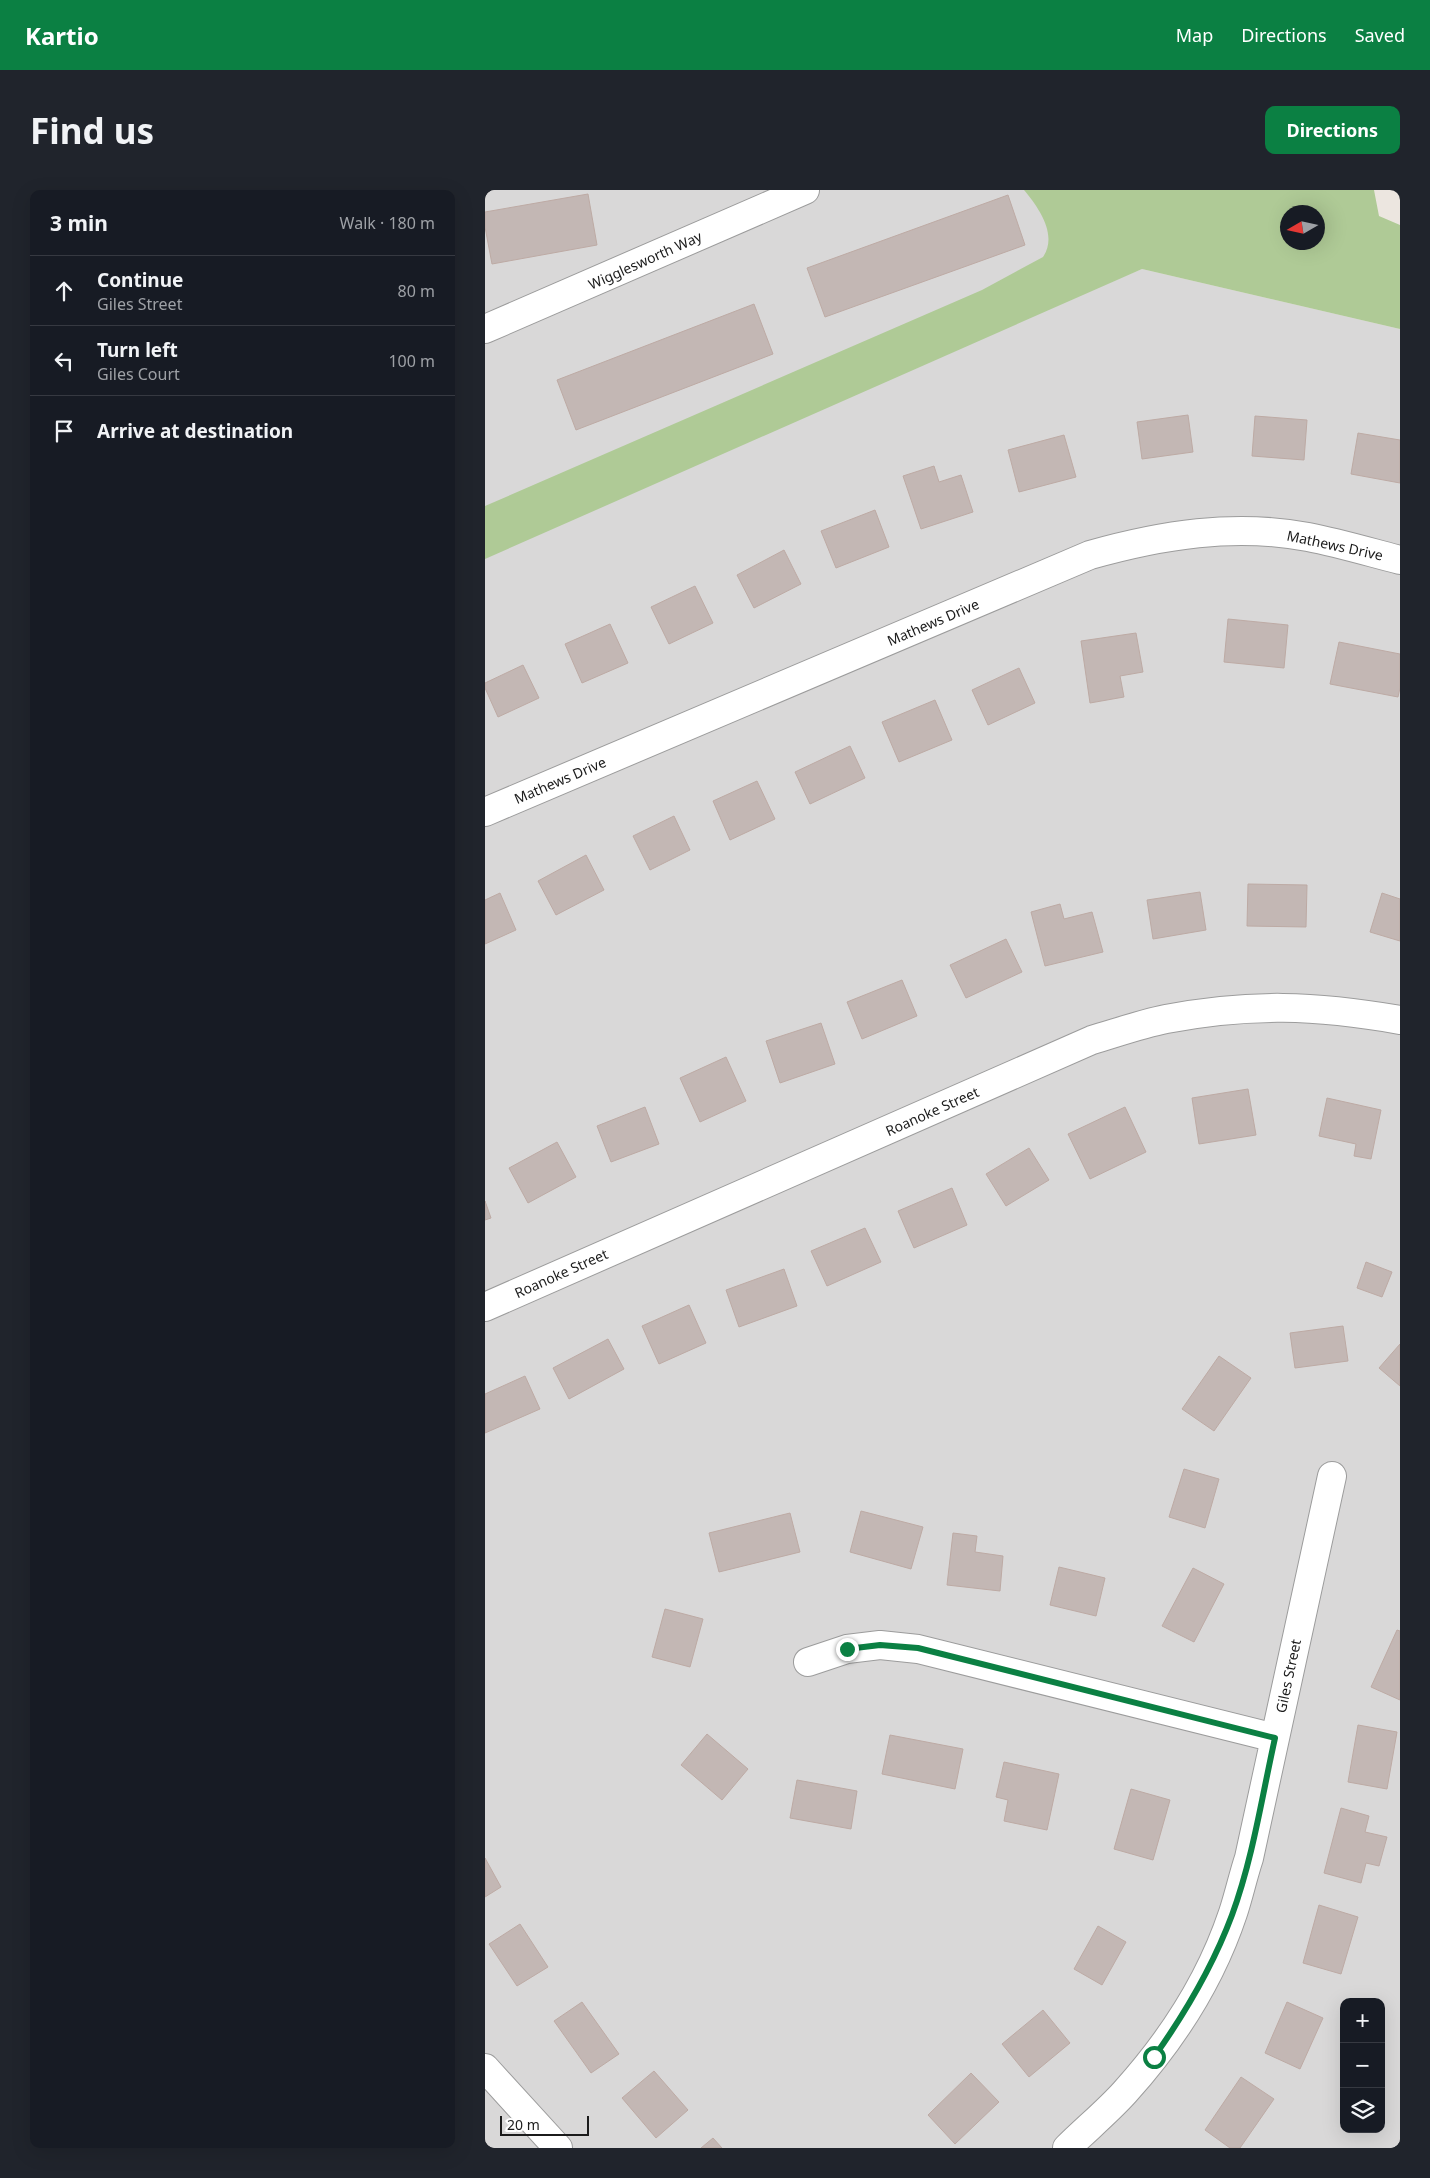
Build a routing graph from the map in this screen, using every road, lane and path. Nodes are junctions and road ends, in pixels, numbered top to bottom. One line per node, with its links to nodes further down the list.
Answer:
1 (805, 190): 2 (street, Wigglesworth Way)
2 (485, 329)
3 (1400, 560): 4 (street, Mathews Drive)
4 (485, 812)
5 (1400, 1020): 6 (street, Roanoke Street)
6 (485, 1307)
7 (1332, 1476): 9 (street, Giles Street)
8 (808, 1662): 9 (street)
9 (1275, 1738): 12 (street, Giles Street)
10 (485, 2068): 11 (street)
11 (558, 2148)
12 (1067, 2148)

